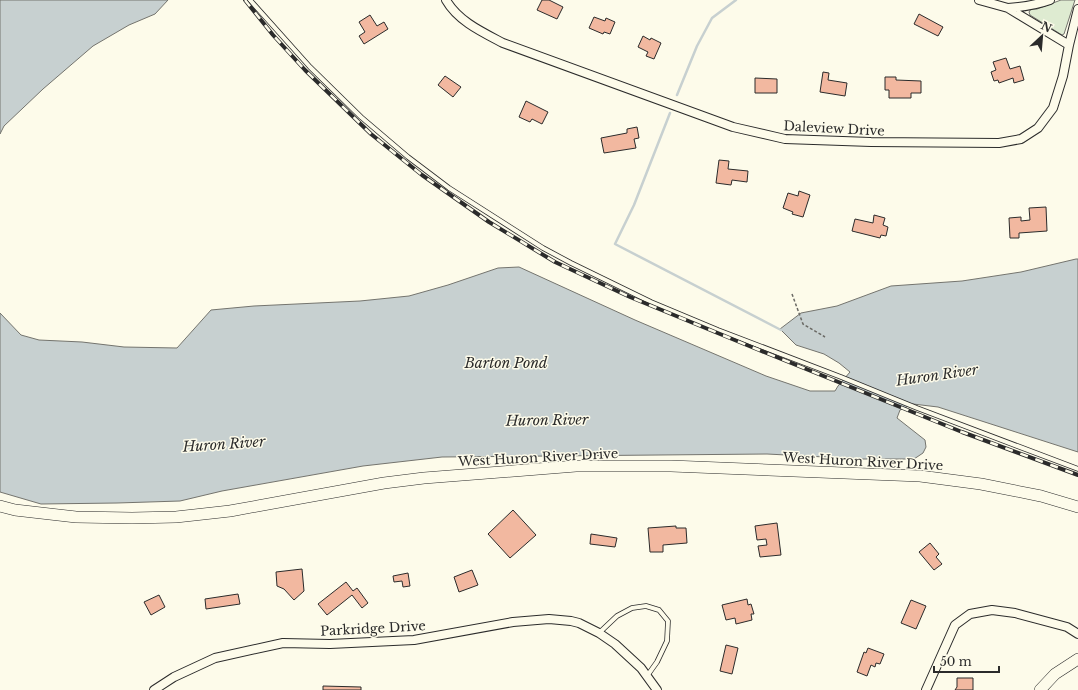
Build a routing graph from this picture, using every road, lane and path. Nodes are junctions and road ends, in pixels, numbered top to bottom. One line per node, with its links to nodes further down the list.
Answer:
1 (250, 0): 10 (lane)
2 (446, 0): 7 (street, Daleview Drive)
3 (979, 0): 5 (street)
4 (1050, 0): 5 (street)
5 (1008, 8): 7 (street)
6 (1078, 10): 7 (street, Daleview Drive)
7 (1068, 45)
8 (792, 294): 9 (path)
9 (825, 337)
10 (1078, 469)
11 (0, 506): 12 (street, West Huron River Drive)
12 (1078, 507)
13 (599, 633): 16 (street, Parkridge Drive); 16 (lane); 17 (street, Parkridge Drive)
14 (1078, 634): 19 (street)
15 (1078, 659): 20 (street)
16 (647, 676): 18 (street, Parkridge Drive)
17 (154, 690)
18 (657, 690)
19 (926, 690)
20 (1040, 690)

